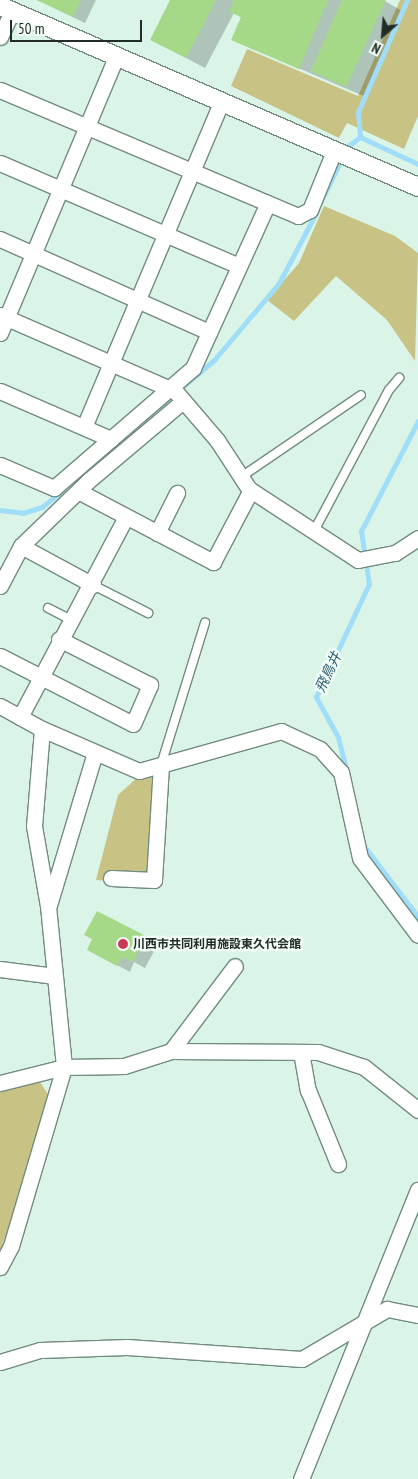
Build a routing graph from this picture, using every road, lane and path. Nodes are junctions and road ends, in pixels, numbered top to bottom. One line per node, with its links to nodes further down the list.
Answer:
1 (6, 8): 2 (street); 3 (street)
2 (0, 37)
3 (116, 57): 5 (street); 6 (street)
4 (0, 90): 6 (street)
5 (221, 103): 7 (street); 9 (street)
6 (88, 127): 9 (street); 11 (street)
7 (334, 151): 10 (street); 12 (street)
8 (0, 164): 11 (street)
9 (196, 172): 12 (street); 13 (street)
10 (418, 187)
11 (61, 189): 13 (street); 15 (street)
12 (268, 202): 16 (street)
13 (168, 235): 16 (street); 17 (street)
14 (0, 239): 15 (street)
15 (32, 253): 17 (street); 18 (street)
16 (239, 266): 19 (street)
17 (140, 300): 19 (street); 21 (street)
18 (4, 317): 20 (street); 21 (street)
19 (209, 332): 23 (street)
20 (0, 334)
21 (113, 364): 23 (street); 27 (street)
22 (399, 378): 35 (lane)
23 (167, 388): 26 (street); 28 (street)
24 (0, 391): 27 (street)
25 (361, 395): 30 (lane)
26 (184, 401): 30 (street); 32 (street)
27 (84, 427): 28 (street)
28 (111, 439): 29 (street)
29 (0, 465)
30 (241, 476): 31 (street)
31 (251, 490): 35 (street); 36 (street)
32 (78, 491): 34 (street); 38 (street)
33 (177, 493): 36 (street)
34 (126, 517): 36 (street); 40 (street)
35 (314, 531): 37 (street)
36 (157, 533)
37 (418, 538)
38 (21, 546): 39 (street); 40 (street)
39 (7, 557): 41 (street)
40 (93, 585): 43 (lane); 44 (street)
41 (0, 586)
42 (48, 608): 44 (lane)
43 (148, 614)
44 (70, 619): 46 (street)
45 (205, 623): 53 (lane)
46 (59, 639): 48 (street); 48 (street)
47 (0, 656): 48 (street)
48 (40, 676): 50 (street)
49 (0, 706): 50 (street)
50 (20, 717): 51 (street)
51 (42, 728): 52 (street); 55 (street)
52 (95, 753): 53 (street); 55 (street)
53 (161, 765): 54 (street); 56 (street)
54 (111, 878)
55 (48, 906): 59 (street)
56 (418, 935)
57 (235, 966): 60 (street)
58 (0, 969): 59 (street)
59 (55, 976): 62 (street)
60 (170, 1051): 61 (street); 62 (street)
61 (301, 1052): 64 (street); 65 (street)
62 (64, 1067): 63 (street); 67 (street)
63 (0, 1083)
64 (418, 1110)
65 (338, 1164)
66 (418, 1190): 69 (street)
67 (0, 1267)
68 (418, 1315): 69 (street)
69 (365, 1320): 70 (street); 71 (street)
70 (0, 1362)
71 (301, 1479)

